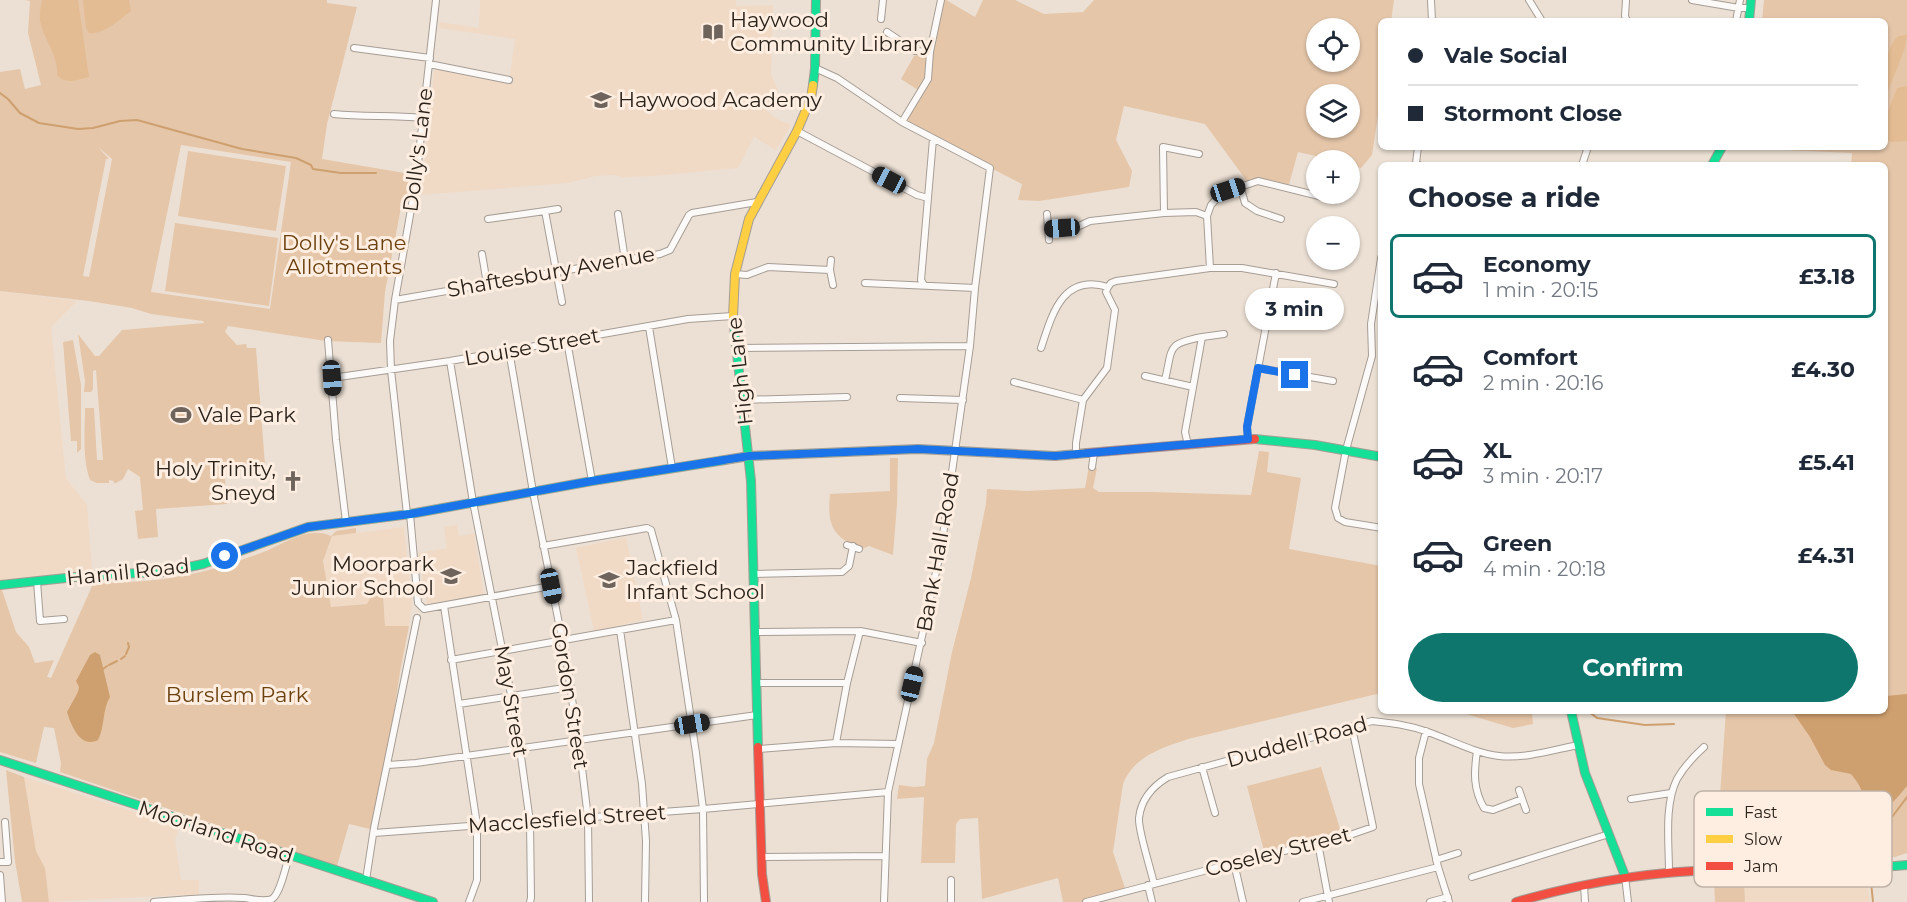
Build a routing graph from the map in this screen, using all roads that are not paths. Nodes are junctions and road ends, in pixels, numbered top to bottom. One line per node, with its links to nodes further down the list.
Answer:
1 (436, 0): 20 (street, Dolly's Lane)
2 (816, 0): 21 (main road, High Lane)
3 (883, 0): 16 (street)
4 (941, 0): 19 (street)
5 (1431, 0): 12 (street)
6 (1529, 0): 13 (street)
7 (1626, 0): 14 (street)
8 (1692, 0): 11 (street)
9 (1740, 0): 11 (street)
10 (1750, 4): 11 (street)
11 (1739, 8): 15 (street)
12 (1432, 18)
13 (1540, 18)
14 (1626, 18)
15 (1737, 18)
16 (881, 19)
17 (896, 28): 19 (street)
18 (354, 48): 20 (street)
19 (930, 52): 27 (street)
20 (429, 61): 23 (street); 26 (street, Dolly's Lane)
21 (815, 68): 27 (street); 28 (main road, High Lane)
22 (500, 69): 23 (street)
23 (498, 78): 24 (street)
24 (509, 80)
25 (334, 114): 26 (street)
26 (422, 118): 61 (street, Dolly's Lane)
27 (902, 122): 29 (street)
28 (797, 131): 33 (street); 34 (main road, High Lane)
29 (933, 139): 33 (street); 60 (street, Bank Hall Road)
30 (1199, 154): 37 (street)
31 (1240, 186): 32 (street); 40 (street); 42 (street)
32 (1306, 191)
33 (928, 198): 58 (street)
34 (757, 202): 46 (street, Shaftesbury Avenue); 52 (main road, High Lane)
35 (558, 209): 36 (street)
36 (545, 211): 41 (street); 50 (street)
37 (1164, 213): 40 (street); 43 (street)
38 (618, 214): 46 (street)
39 (1047, 214): 43 (street)
40 (1207, 216): 48 (street)
41 (486, 219)
42 (1281, 219)
43 (1048, 229): 44 (street)
44 (1048, 240)
45 (482, 254): 55 (street)
46 (625, 260): 50 (street, Shaftesbury Avenue)
47 (831, 260): 49 (street)
48 (1210, 268): 51 (street); 59 (street)
49 (830, 270): 52 (street); 57 (street)
50 (556, 273): 55 (street, Shaftesbury Avenue); 62 (street)
51 (1276, 273): 56 (street); 64 (street)
52 (735, 274): 63 (main road, High Lane)
53 (1378, 282): 93 (street)
54 (865, 283): 58 (street)
55 (488, 284): 61 (street, Shaftesbury Avenue)
56 (1334, 284)
57 (833, 285)
58 (924, 285): 60 (street)
59 (1108, 287): 73 (street); 90 (street)
60 (975, 288): 71 (street, Bank Hall Road)
61 (395, 300): 77 (street, Dolly's Lane)
62 (562, 302)
63 (733, 316): 66 (street, Louise Street); 72 (main road, High Lane)
64 (1268, 319): 65 (street); 76 (street)
65 (1299, 325)
66 (649, 327): 70 (street, Louise Street); 100 (street)
67 (1224, 334): 68 (street)
68 (1202, 337): 81 (street); 85 (street)
69 (328, 340): 79 (street)
70 (567, 341): 74 (street, Louise Street); 101 (street)
71 (970, 346): 72 (street); 89 (street, Bank Hall Road)
72 (736, 348): 88 (main road, High Lane)
73 (1041, 348)
74 (509, 350): 75 (street, Louise Street); 102 (street, Gordon Street)
75 (450, 361): 77 (street, Louise Street); 103 (street, May Street)
76 (1258, 368): 82 (street); 91 (street)
77 (391, 370): 79 (street, Louise Street); 104 (street, Dolly's Lane)
78 (1145, 376): 80 (street)
79 (332, 378): 105 (street)
80 (1155, 378): 81 (street); 84 (street)
81 (1165, 380): 85 (street)
82 (1333, 381)
83 (1014, 382): 90 (street)
84 (1153, 386)
85 (1193, 387): 92 (street)
86 (847, 397): 88 (street)
87 (900, 398): 89 (street)
88 (742, 400): 97 (main road, High Lane)
89 (963, 400): 94 (street, Bank Hall Road)
90 (1083, 400): 96 (street)
91 (1248, 439): 92 (main road, Hamil Road); 93 (main road, Hamil Road)
92 (1188, 445): 95 (main road, Hamil Road)
93 (1346, 450): 98 (main road, Hamil Road); 106 (street)
94 (956, 451): 96 (main road, Hamil Road); 97 (main road, Hamil Road); 122 (street, Bank Hall Road)
95 (1094, 453): 96 (main road, Hamil Road); 99 (street)
96 (1076, 454)
97 (749, 456): 100 (main road, Hamil Road); 109 (main road, High Lane)
98 (1378, 456)
99 (1092, 467)
100 (672, 468): 101 (main road, Hamil Road)
101 (592, 481): 102 (main road, Hamil Road)
102 (533, 492): 103 (main road, Hamil Road); 107 (street, Gordon Street)
103 (473, 502): 104 (main road, Hamil Road); 113 (street, May Street)
104 (409, 514): 105 (main road, Hamil Road); 114 (street, Dolly's Lane)
105 (346, 522): 110 (main road, Hamil Road)
106 (1378, 527)
107 (543, 546): 112 (street, Gordon Street); 117 (street)
108 (853, 547): 109 (street)
109 (754, 574): 120 (main road, High Lane)
110 (37, 581): 111 (main road, Hamil Road); 116 (street)
111 (0, 585)
112 (551, 586): 113 (street); 121 (street, Gordon Street)
113 (493, 597): 114 (street); 123 (street, May Street)
114 (444, 606): 124 (street)
115 (417, 618): 146 (street)
116 (64, 619)
117 (676, 620): 118 (street); 132 (street)
118 (620, 630): 121 (street); 134 (street)
119 (860, 631): 120 (street); 122 (street); 126 (street)
120 (755, 632): 125 (main road, High Lane)
121 (562, 640): 123 (street); 127 (street, Gordon Street)
122 (922, 643): 138 (street, Bank Hall Road)
123 (503, 652): 124 (street); 128 (street, May Street)
124 (451, 660): 129 (street)
125 (757, 683): 126 (street); 131 (main road, High Lane)
126 (848, 683): 137 (street)
127 (570, 687): 128 (street); 136 (street, Gordon Street)
128 (512, 696): 129 (street); 141 (street, May Street)
129 (459, 704): 144 (street)
130 (1572, 714): 139 (main road)
131 (757, 715): 132 (street); 142 (main road, High Lane)
132 (692, 724): 134 (street); 154 (street)
133 (1352, 728): 135 (street, Duddell Road); 147 (street, Duddell Road); 164 (street, Coseley Street)
134 (635, 731): 136 (street); 156 (street)
135 (1426, 731): 143 (street, Duddell Road); 171 (street)
136 (578, 740): 141 (street); 158 (street, Gordon Street)
137 (836, 742): 138 (street); 142 (street)
138 (898, 744): 149 (street, Bank Hall Road)
139 (1578, 745): 143 (street, Duddell Road); 163 (main road)
140 (1704, 747): 150 (street)
141 (520, 748): 144 (street); 160 (street, May Street)
142 (760, 749): 153 (main road, High Lane)
143 (1477, 751): 151 (street)
144 (466, 755): 146 (street); 161 (street)
145 (0, 760): 167 (main road, Moorland Road)
146 (388, 765): 162 (street)
147 (1202, 767): 157 (street); 181 (street, Duddell Road)
148 (1519, 790): 151 (street)
149 (888, 792): 153 (street, Macclesfield Street); 166 (street, Bank Hall Road)
150 (1671, 794): 152 (street); 176 (street)
151 (1522, 799): 155 (street)
152 (1631, 799)
153 (761, 803): 154 (street, Macclesfield Street); 168 (main road, High Lane)
154 (703, 809): 156 (street, Macclesfield Street); 195 (street)
155 (1526, 810)
156 (645, 813): 158 (street, Macclesfield Street); 194 (street)
157 (1215, 813)
158 (588, 818): 160 (street, Macclesfield Street); 193 (street, Gordon Street)
159 (5, 822): 169 (street)
160 (530, 822): 161 (street, Macclesfield Street); 192 (street, May Street)
161 (477, 825): 162 (street, Macclesfield Street); 191 (street)
162 (374, 833): 179 (street)
163 (1609, 834): 173 (street); 178 (main road)
164 (1318, 843): 170 (street, Coseley Street); 184 (street)
165 (1458, 853): 171 (street)
166 (885, 855): 168 (street); 197 (street, Bank Hall Road)
167 (289, 856): 179 (main road, Moorland Road); 189 (street)
168 (763, 857): 196 (main road, High Lane)
169 (0, 862)
170 (1234, 863): 181 (street, Coseley Street); 201 (street)
171 (1437, 863): 184 (street); 186 (street)
172 (1907, 865): 174 (main road)
173 (1474, 867)
174 (1892, 867)
175 (1694, 871): 176 (main road)
176 (1669, 872): 178 (main road)
177 (0, 875): 188 (street)
178 (1625, 876): 182 (main road); 187 (street)
179 (366, 880): 190 (main road, Moorland Road)
180 (951, 880): 198 (street)
181 (1151, 884): 185 (street, Coseley Street); 200 (street, Duddell Road)
182 (1584, 885): 183 (main road); 205 (street)
183 (1539, 898): 204 (main road)
184 (1328, 899): 202 (street)
185 (1104, 900): 199 (street, Coseley Street)
186 (1449, 900): 203 (street)
187 (1628, 900)
188 (2, 902)
189 (154, 902)
190 (433, 902)
191 (469, 902)
192 (530, 902)
193 (589, 902)
194 (645, 902)
195 (704, 902)
196 (766, 902)
197 (884, 902)
198 (951, 902)
199 (1086, 902)
200 (1152, 902)
201 (1243, 902)
202 (1303, 902)
203 (1430, 902)
204 (1516, 902)
205 (1585, 902)

